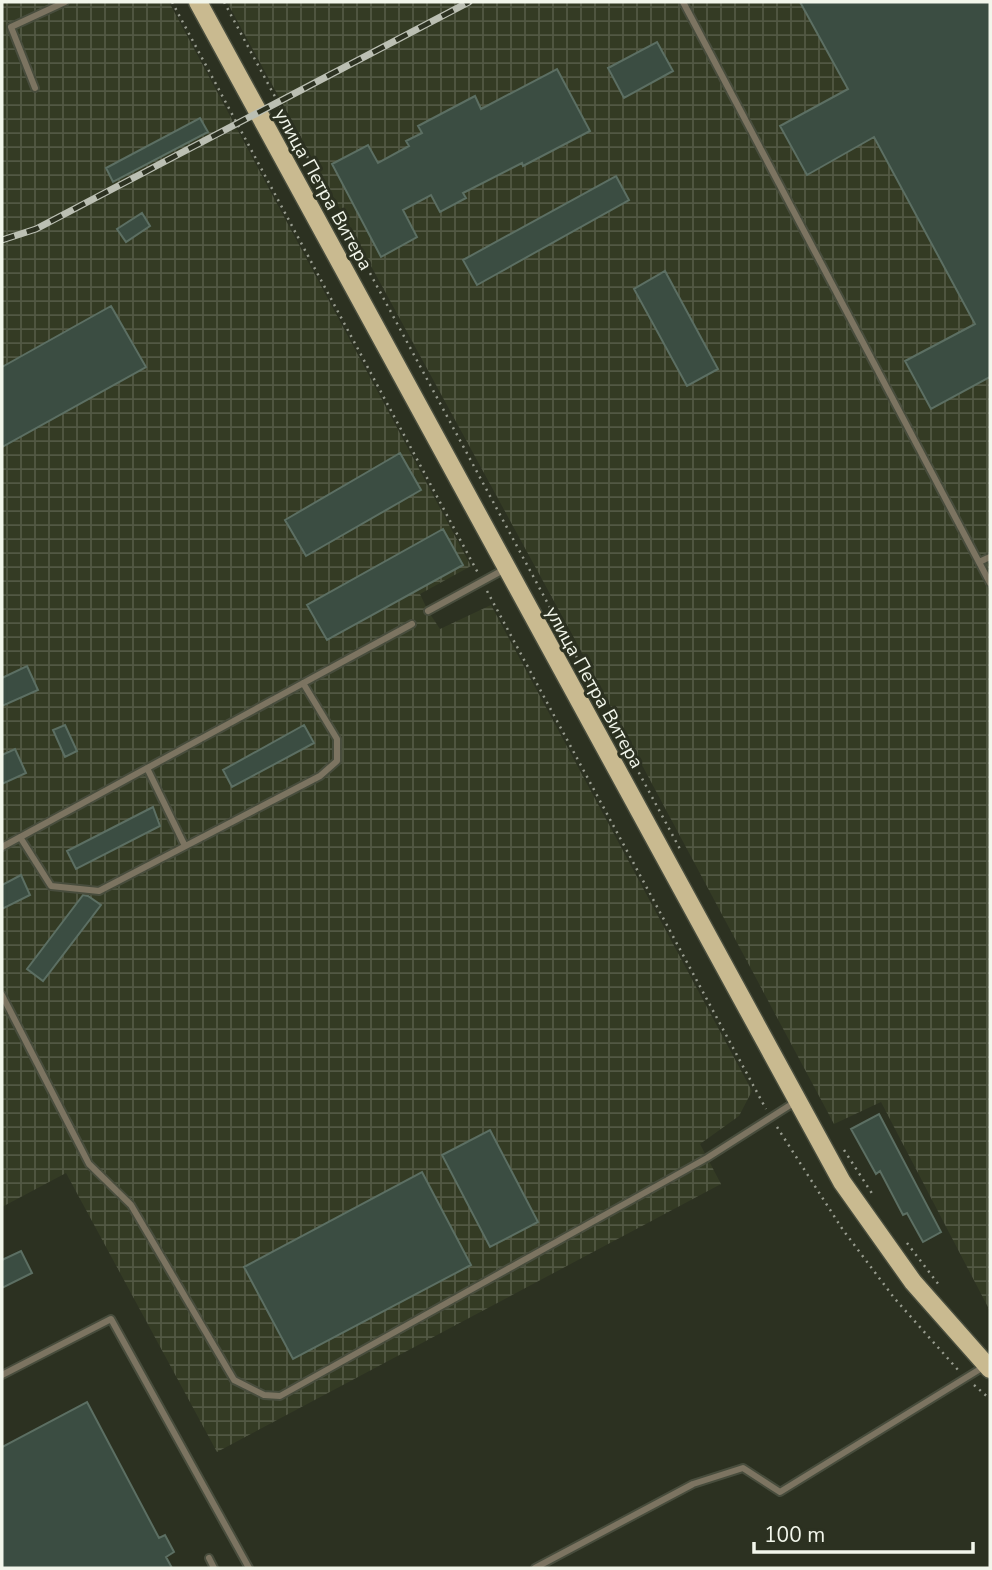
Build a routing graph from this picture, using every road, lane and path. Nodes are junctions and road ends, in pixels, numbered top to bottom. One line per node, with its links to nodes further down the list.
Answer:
1 (65, 2): 6 (lane)
2 (172, 2): 10 (path)
3 (198, 2): 9 (main road, улица Петра Витера)
4 (224, 2): 19 (path)
5 (683, 2): 8 (lane)
6 (36, 88)
7 (990, 557): 8 (lane)
8 (979, 562): 11 (lane)
9 (506, 568): 10 (lane); 21 (main road, улица Петра Витера)
10 (482, 581): 12 (lane); 22 (path)
11 (990, 583)
12 (428, 611)
13 (412, 624): 14 (lane)
14 (303, 683): 15 (lane); 18 (lane)
15 (147, 768): 16 (lane); 18 (lane)
16 (20, 837): 17 (lane); 18 (lane)
17 (2, 846)
18 (185, 846)
19 (685, 858)
20 (2, 995): 22 (lane)
21 (797, 1101): 22 (lane); 27 (main road, улица Петра Витера)
22 (771, 1117): 29 (path)
23 (844, 1149): 24 (path)
24 (879, 1205)
25 (902, 1237): 26 (path)
26 (942, 1289)
27 (988, 1367): 29 (lane)
28 (2, 1375): 33 (lane)
29 (966, 1378): 30 (path); 34 (lane)
30 (990, 1399)
31 (209, 1558): 32 (lane)
32 (214, 1568)
33 (249, 1568)
34 (535, 1568)

